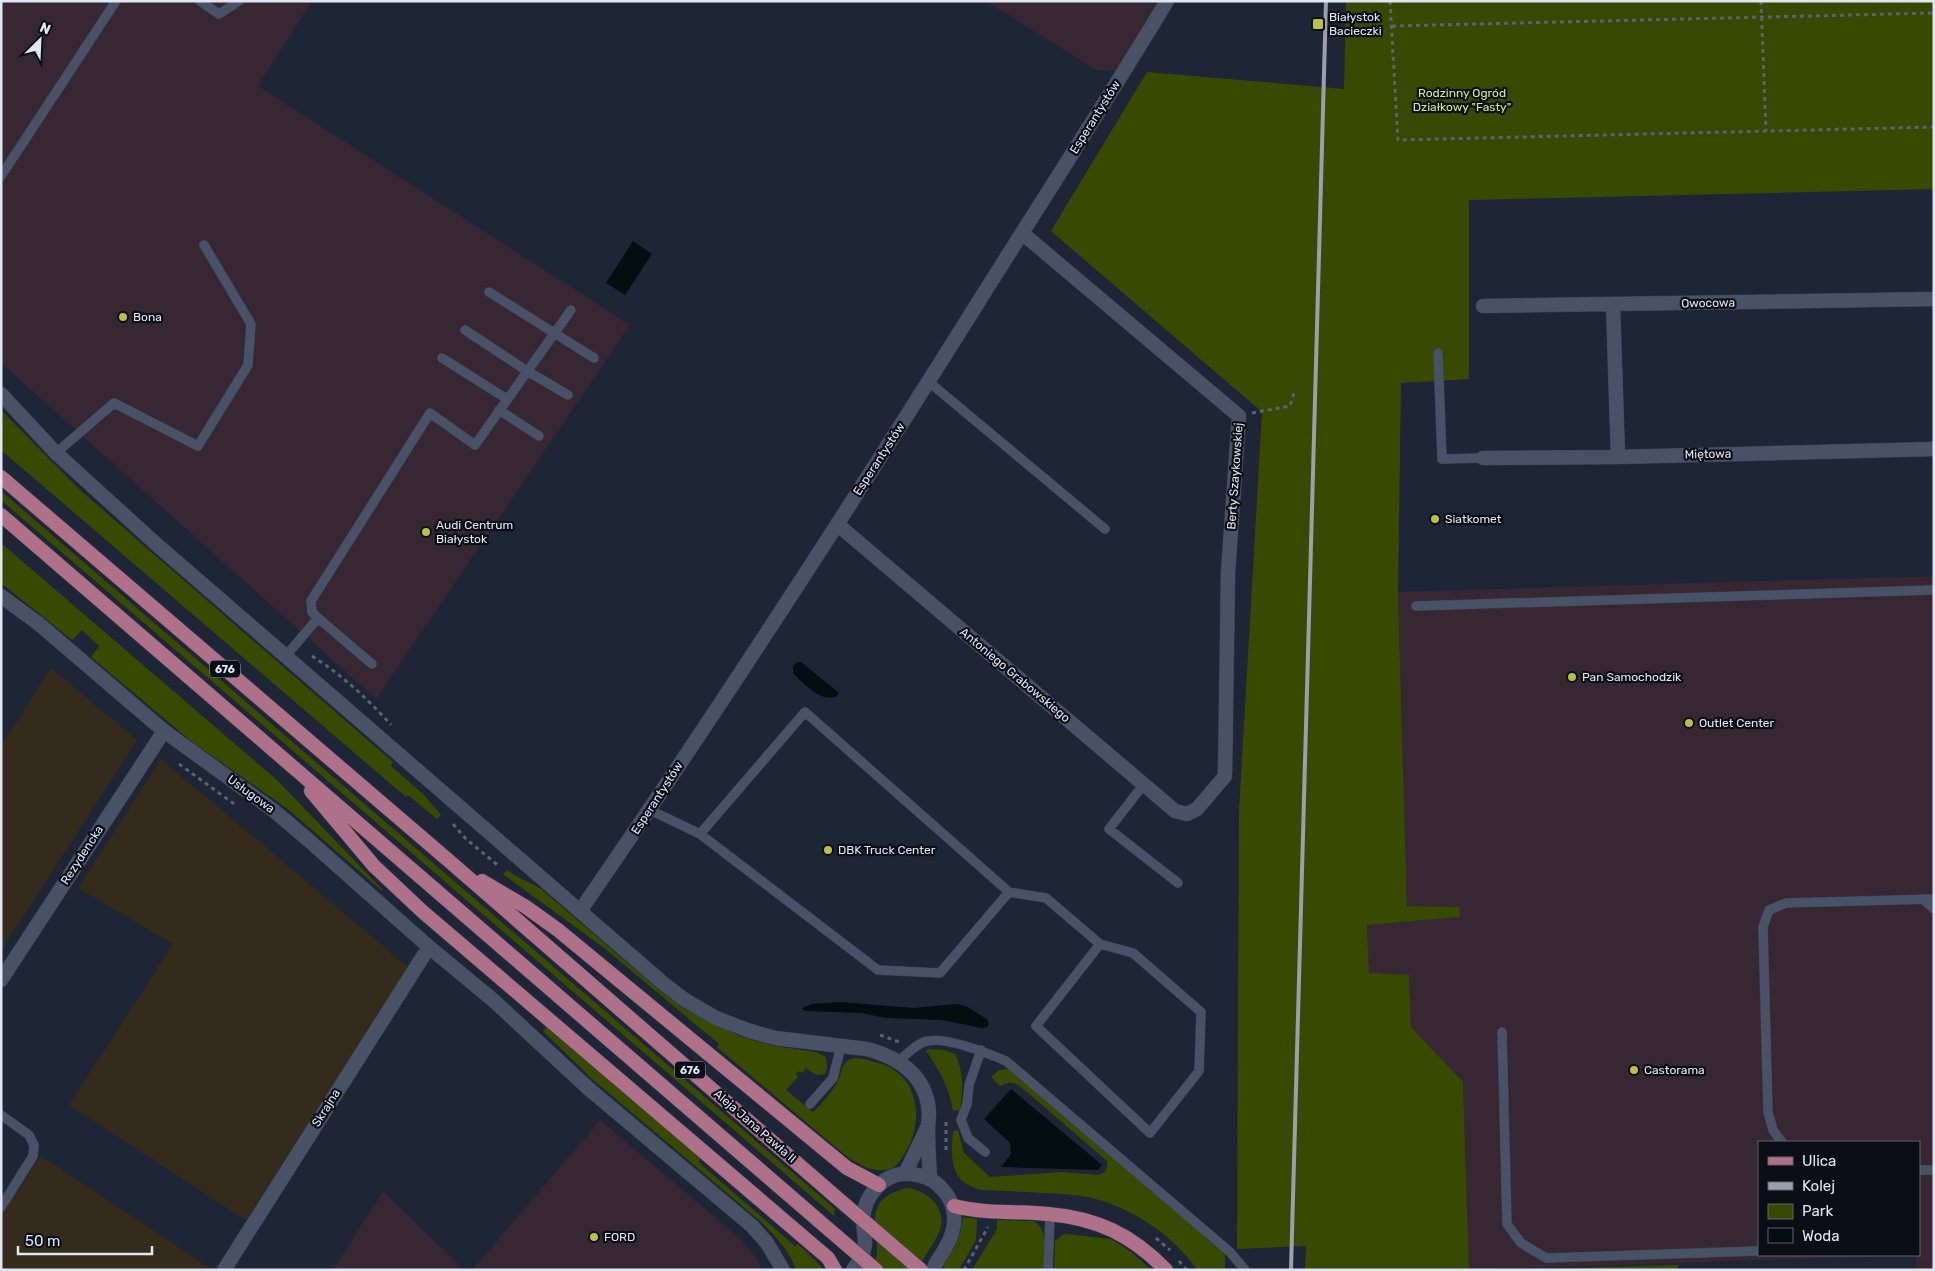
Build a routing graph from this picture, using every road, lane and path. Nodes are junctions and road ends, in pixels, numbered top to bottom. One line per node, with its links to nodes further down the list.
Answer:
1 (116, 1): 12 (lane)
2 (200, 1): 3 (lane)
3 (239, 1)
4 (1166, 1): 13 (street, Esperantystów)
5 (1390, 1): 9 (path)
6 (1761, 1): 8 (path)
7 (1934, 13): 8 (path)
8 (1761, 17): 9 (path); 11 (path)
9 (1392, 26): 11 (path)
10 (1934, 128): 11 (path)
11 (1766, 132)
12 (1, 176)
13 (1022, 233): 26 (street, Esperantystów); 32 (street, Berty Szaykowskiej)
14 (204, 245): 35 (lane)
15 (489, 292): 21 (lane)
16 (1934, 299): 17 (street, Owocowa)
17 (1613, 305): 18 (street, Owocowa); 36 (street)
18 (1483, 306)
19 (571, 310): 21 (lane)
20 (465, 330): 25 (lane)
21 (554, 334): 24 (lane); 25 (lane)
22 (1438, 353): 37 (lane)
23 (442, 358): 30 (lane)
24 (594, 358)
25 (527, 371): 29 (lane); 30 (lane)
26 (929, 382): 40 (street, Esperantystów); 41 (lane)
27 (1294, 393): 32 (path)
28 (1, 394): 35 (street)
29 (568, 395)
30 (507, 399): 31 (lane)
31 (500, 410): 33 (lane); 45 (lane)
32 (1239, 416): 53 (street, Berty Szaykowskiej)
33 (539, 436)
34 (1934, 449): 36 (street, Miętowa)
35 (56, 453): 46 (street)
36 (1618, 456): 37 (street, Miętowa)
37 (1483, 458)
38 (1, 477): 56 (main road, 676)
39 (1, 515): 49 (main road, 676)
40 (838, 524): 51 (street, Antoniego Grabowskiego); 54 (street, Esperantystów)
41 (1105, 529)
42 (1934, 590): 44 (lane)
43 (1, 596): 48 (street, Usługowa)
44 (1416, 606)
45 (318, 618): 46 (lane); 47 (lane)
46 (285, 657): 62 (street)
47 (372, 664)
48 (164, 731): 64 (street, Usługowa); 65 (street, Rezydencka)
49 (283, 758): 92 (main road); 94 (main road, 676, bridge)
50 (176, 761): 52 (path)
51 (1144, 784): 53 (street, Antoniego Grabowskiego); 57 (lane)
52 (241, 808)
53 (1197, 809)
54 (650, 810): 55 (lane); 62 (street, Esperantystów)
55 (700, 834): 58 (lane); 58 (lane)
56 (448, 860): 83 (main road); 95 (main road, Aleja Jana Pawła II / 676, bridge)
57 (1178, 883)
58 (1009, 892): 63 (lane)
59 (1934, 899): 60 (lane)
60 (1923, 900): 61 (lane); 76 (lane)
61 (1934, 909)
62 (580, 911): 68 (street)
63 (1100, 944): 63 (lane)
64 (430, 947): 90 (street, Skrajna); 91 (street, Usługowa)
65 (1, 980)
66 (1502, 1032): 89 (lane)
67 (879, 1035): 69 (path)
68 (840, 1046): 71 (street); 72 (lane)
69 (913, 1050): 70 (lane); 71 (lane)
70 (980, 1050): 77 (lane); 101 (lane)
71 (899, 1061): 75 (street)
72 (810, 1104)
73 (1, 1115): 85 (lane)
74 (946, 1117): 78 (path)
75 (928, 1128): 81 (street); 82 (street)
76 (1781, 1141)
77 (986, 1152)
78 (945, 1157)
79 (1920, 1170): 80 (lane)
80 (1934, 1170)
81 (905, 1174): 82 (street); 83 (street)
82 (930, 1179): 84 (street)
83 (879, 1185): 93 (street)
84 (954, 1206): 86 (main road); 96 (street)
85 (1, 1207)
86 (991, 1212): 87 (main road); 97 (path)
87 (1050, 1214): 98 (lane); 99 (main road)
88 (1153, 1235): 100 (path)
89 (1758, 1251)
90 (224, 1270)
91 (783, 1270)
92 (835, 1270)
93 (852, 1270)
94 (876, 1270)
95 (921, 1270)
96 (933, 1270)
97 (964, 1270)
98 (1048, 1270)
99 (1166, 1270)
100 (1187, 1270)
101 (1245, 1270)

